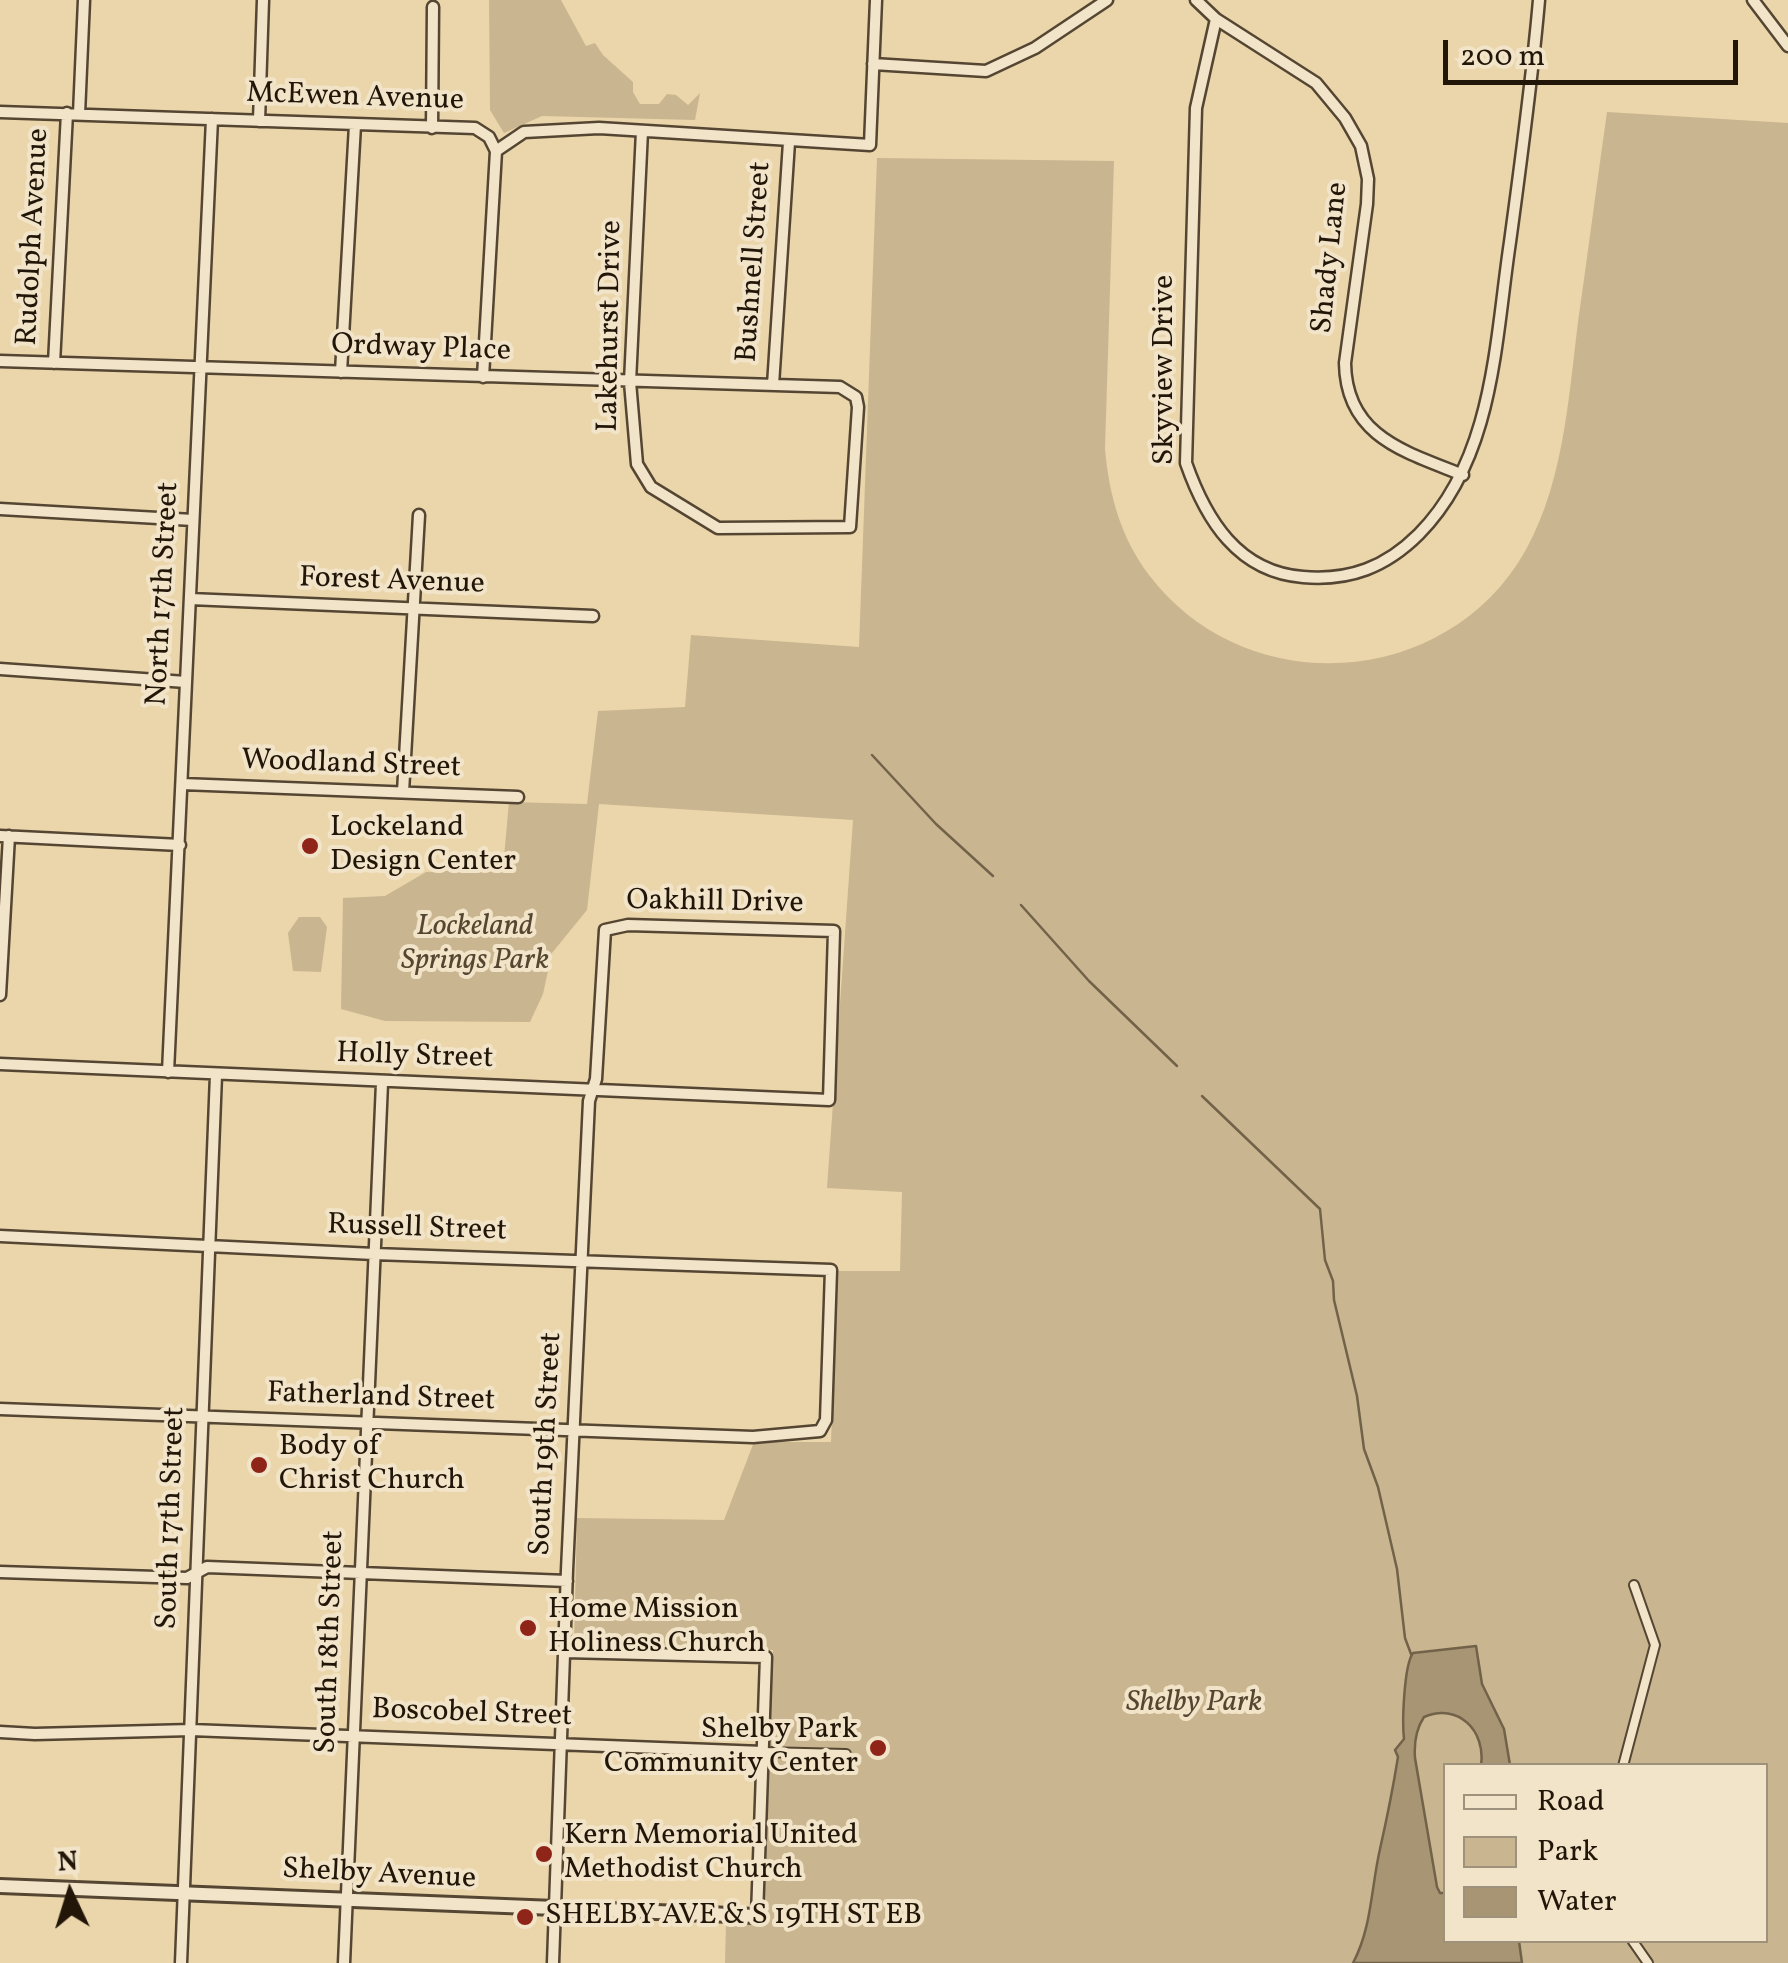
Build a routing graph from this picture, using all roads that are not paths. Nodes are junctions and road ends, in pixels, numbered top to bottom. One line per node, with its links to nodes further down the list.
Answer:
1 (84, 0): 13 (street, Rudolph Avenue)
2 (263, 0): 15 (street)
3 (876, 0): 11 (street)
4 (1107, 0): 11 (street)
5 (1196, 0): 9 (street, Shady Lane)
6 (1539, 0): 29 (street, Skyview Drive)
7 (1753, 0): 10 (street)
8 (433, 8): 17 (street)
9 (1216, 19): 29 (street, Shady Lane); 29 (street, Skyview Drive)
10 (1788, 46)
11 (874, 64): 19 (street, McEwen Avenue)
12 (0, 112): 13 (street, McEwen Avenue)
13 (73, 113): 14 (street, McEwen Avenue); 22 (street, Rudolph Avenue)
14 (212, 119): 15 (street, McEwen Avenue); 23 (street, North 17th Street)
15 (259, 121): 16 (street, McEwen Avenue)
16 (355, 124): 17 (street, McEwen Avenue); 24 (street)
17 (432, 128): 20 (street, McEwen Avenue)
18 (642, 132): 19 (street, McEwen Avenue); 20 (street, McEwen Avenue); 26 (street, Lakehurst Drive)
19 (789, 142): 27 (street, Bushnell Street)
20 (496, 151): 25 (street)
21 (0, 360): 22 (street, Ordway Place)
22 (54, 362): 23 (street, Ordway Place)
23 (200, 368): 24 (street, Ordway Place); 32 (street, North 17th Street)
24 (341, 372): 25 (street, Ordway Place)
25 (482, 377): 26 (street, Ordway Place)
26 (630, 382): 27 (street, Ordway Place); 28 (street, Lakehurst Drive)
27 (773, 385): 28 (street, Ordway Place)
28 (840, 387)
29 (1462, 475)
30 (0, 509): 32 (street)
31 (419, 516): 34 (street)
32 (192, 520): 33 (street, North 17th Street)
33 (190, 599): 34 (street, Forest Avenue); 37 (street, North 17th Street)
34 (415, 609): 35 (street, Forest Avenue); 39 (street)
35 (593, 616)
36 (0, 670): 37 (street)
37 (186, 682): 38 (street, North 17th Street)
38 (182, 784): 39 (street, Woodland Street); 42 (street, North 17th Street)
39 (403, 792): 40 (street, Woodland Street)
40 (518, 798)
41 (5, 836): 42 (street); 44 (street)
42 (180, 845): 46 (street, North 17th Street)
43 (606, 930): 49 (street, South 19th Street); 50 (street, Oakhill Drive)
44 (0, 995)
45 (0, 1064): 46 (street, Holly Street)
46 (168, 1072): 47 (street, Holly Street)
47 (216, 1076): 48 (street, Holly Street); 52 (street, South 17th Street)
48 (382, 1083): 49 (street, Holly Street); 53 (street, South 18th Street)
49 (593, 1089): 50 (street, Holly Street); 54 (street, South 19th Street)
50 (829, 1100)
51 (0, 1236): 52 (street, Russell Street)
52 (208, 1247): 53 (street, Russell Street); 56 (street, South 17th Street)
53 (374, 1254): 54 (street, Russell Street); 57 (street, South 18th Street)
54 (582, 1262): 58 (street, Russell Street); 59 (street, South 19th Street)
55 (0, 1409): 56 (street, Fatherland Street)
56 (200, 1418): 57 (street, Fatherland Street); 60 (street, South 17th Street)
57 (366, 1425): 59 (street, Fatherland Street); 62 (street, South 18th Street)
58 (820, 1431): 59 (street, Fatherland Street)
59 (574, 1432): 63 (street, South 19th Street)
60 (196, 1571): 61 (street); 62 (street); 66 (street, South 17th Street)
61 (0, 1572)
62 (358, 1572): 63 (street); 68 (street, South 18th Street)
63 (566, 1581): 65 (street, South 19th Street)
64 (1634, 1585): 72 (street)
65 (565, 1652): 69 (street, South 19th Street); 70 (street)
66 (191, 1730): 67 (street, Boscobel Street); 68 (street, Boscobel Street); 74 (street, South 17th Street)
67 (0, 1732)
68 (353, 1736): 69 (street, Boscobel Street); 75 (street, South 18th Street)
69 (561, 1744): 70 (street, Boscobel Street); 76 (street, South 19th Street)
70 (762, 1752): 71 (street); 77 (street)
71 (846, 1754)
72 (1624, 1763)
73 (0, 1886): 74 (street, Shelby Avenue)
74 (184, 1893): 75 (street, Shelby Avenue); 78 (street, South 17th Street)
75 (346, 1900): 76 (street, Shelby Avenue); 79 (street, South 18th Street)
76 (555, 1910): 77 (street, Shelby Avenue); 80 (street, South 19th Street)
77 (757, 1916)
78 (181, 1963)
79 (344, 1963)
80 (553, 1963)

